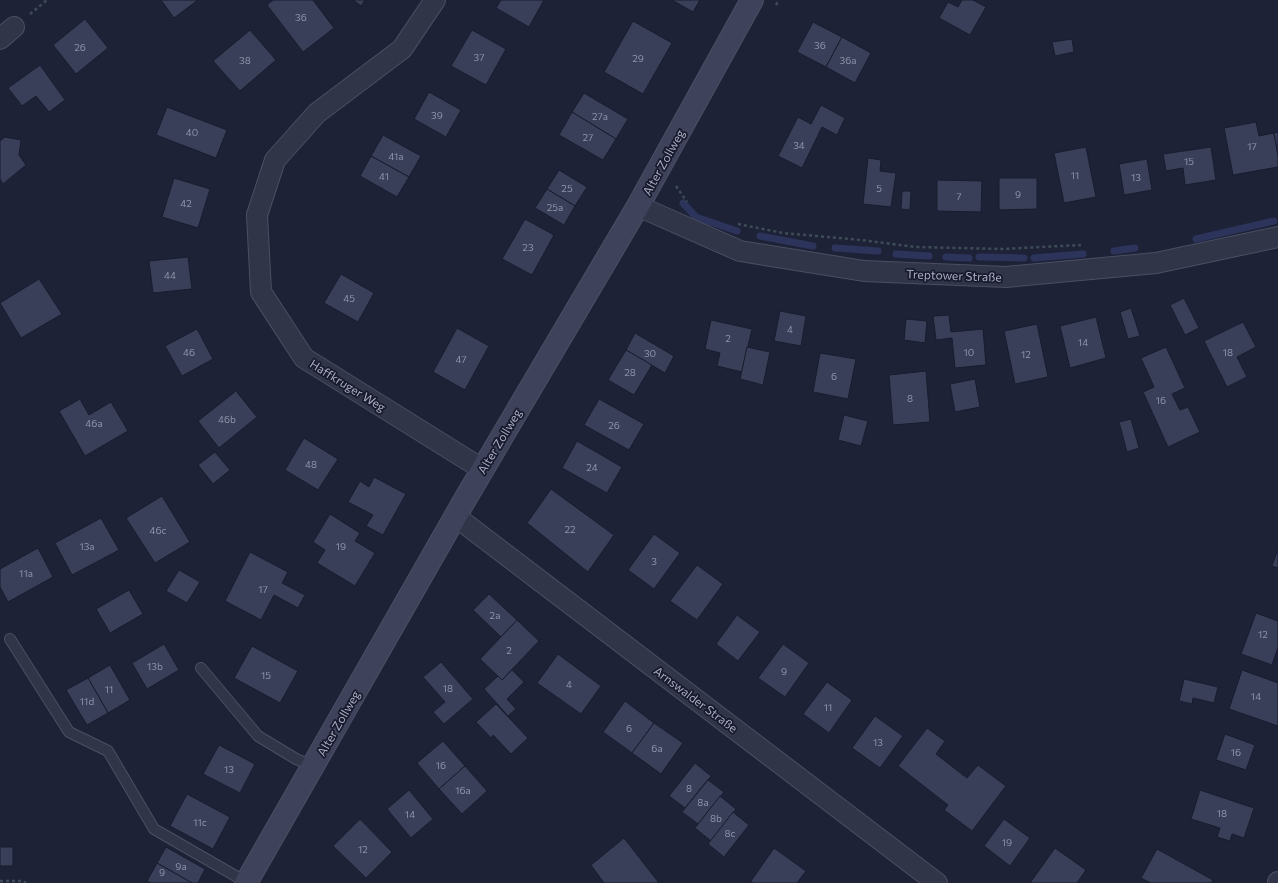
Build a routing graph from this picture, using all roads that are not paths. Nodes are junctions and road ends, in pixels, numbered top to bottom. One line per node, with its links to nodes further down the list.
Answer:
1 (436, 0): 5 (street, Haffkruger Weg)
2 (752, 0): 3 (street, Alter Zollweg)
3 (638, 206): 4 (street, Treptower Straße); 5 (street, Alter Zollweg)
4 (1278, 237)
5 (482, 469): 6 (street, Alter Zollweg)
6 (455, 516): 9 (street, Alter Zollweg); 11 (street, Arnswalder Straße)
7 (10, 639): 10 (lane)
8 (201, 668): 9 (lane)
9 (312, 766): 10 (street, Alter Zollweg)
10 (246, 882)
11 (937, 883)

